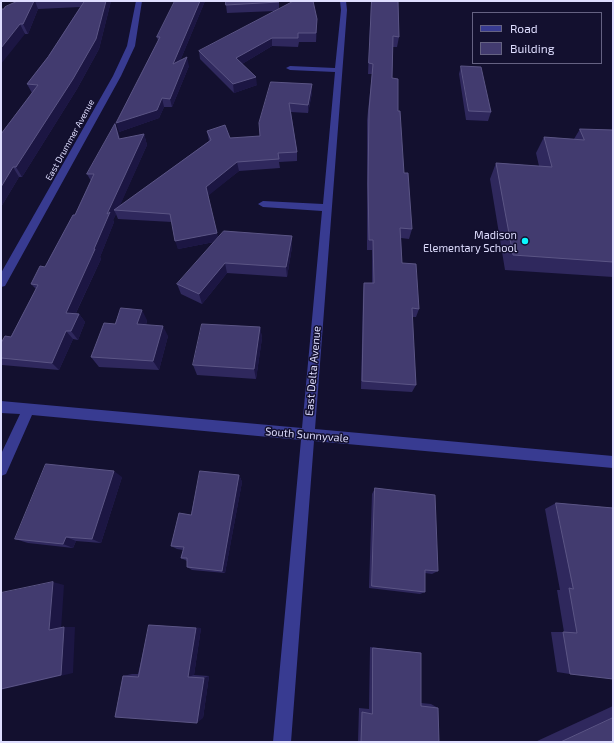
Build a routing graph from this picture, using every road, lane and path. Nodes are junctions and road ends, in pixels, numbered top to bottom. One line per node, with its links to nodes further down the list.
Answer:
1 (139, 1): 7 (street, East Drummer Avenue)
2 (342, 1): 4 (street, East Delta Avenue)
3 (290, 68): 4 (street)
4 (338, 70): 6 (street, East Delta Avenue)
5 (263, 204): 6 (street)
6 (327, 208): 10 (street, East Delta Avenue)
7 (1, 283)
8 (1, 407): 9 (street, South Sunnyvale)
9 (28, 410): 10 (street, South Sunnyvale); 12 (street)
10 (308, 435): 11 (street, South Sunnyvale); 13 (street, East Delta Avenue)
11 (613, 462)
12 (1, 469)
13 (282, 742)

